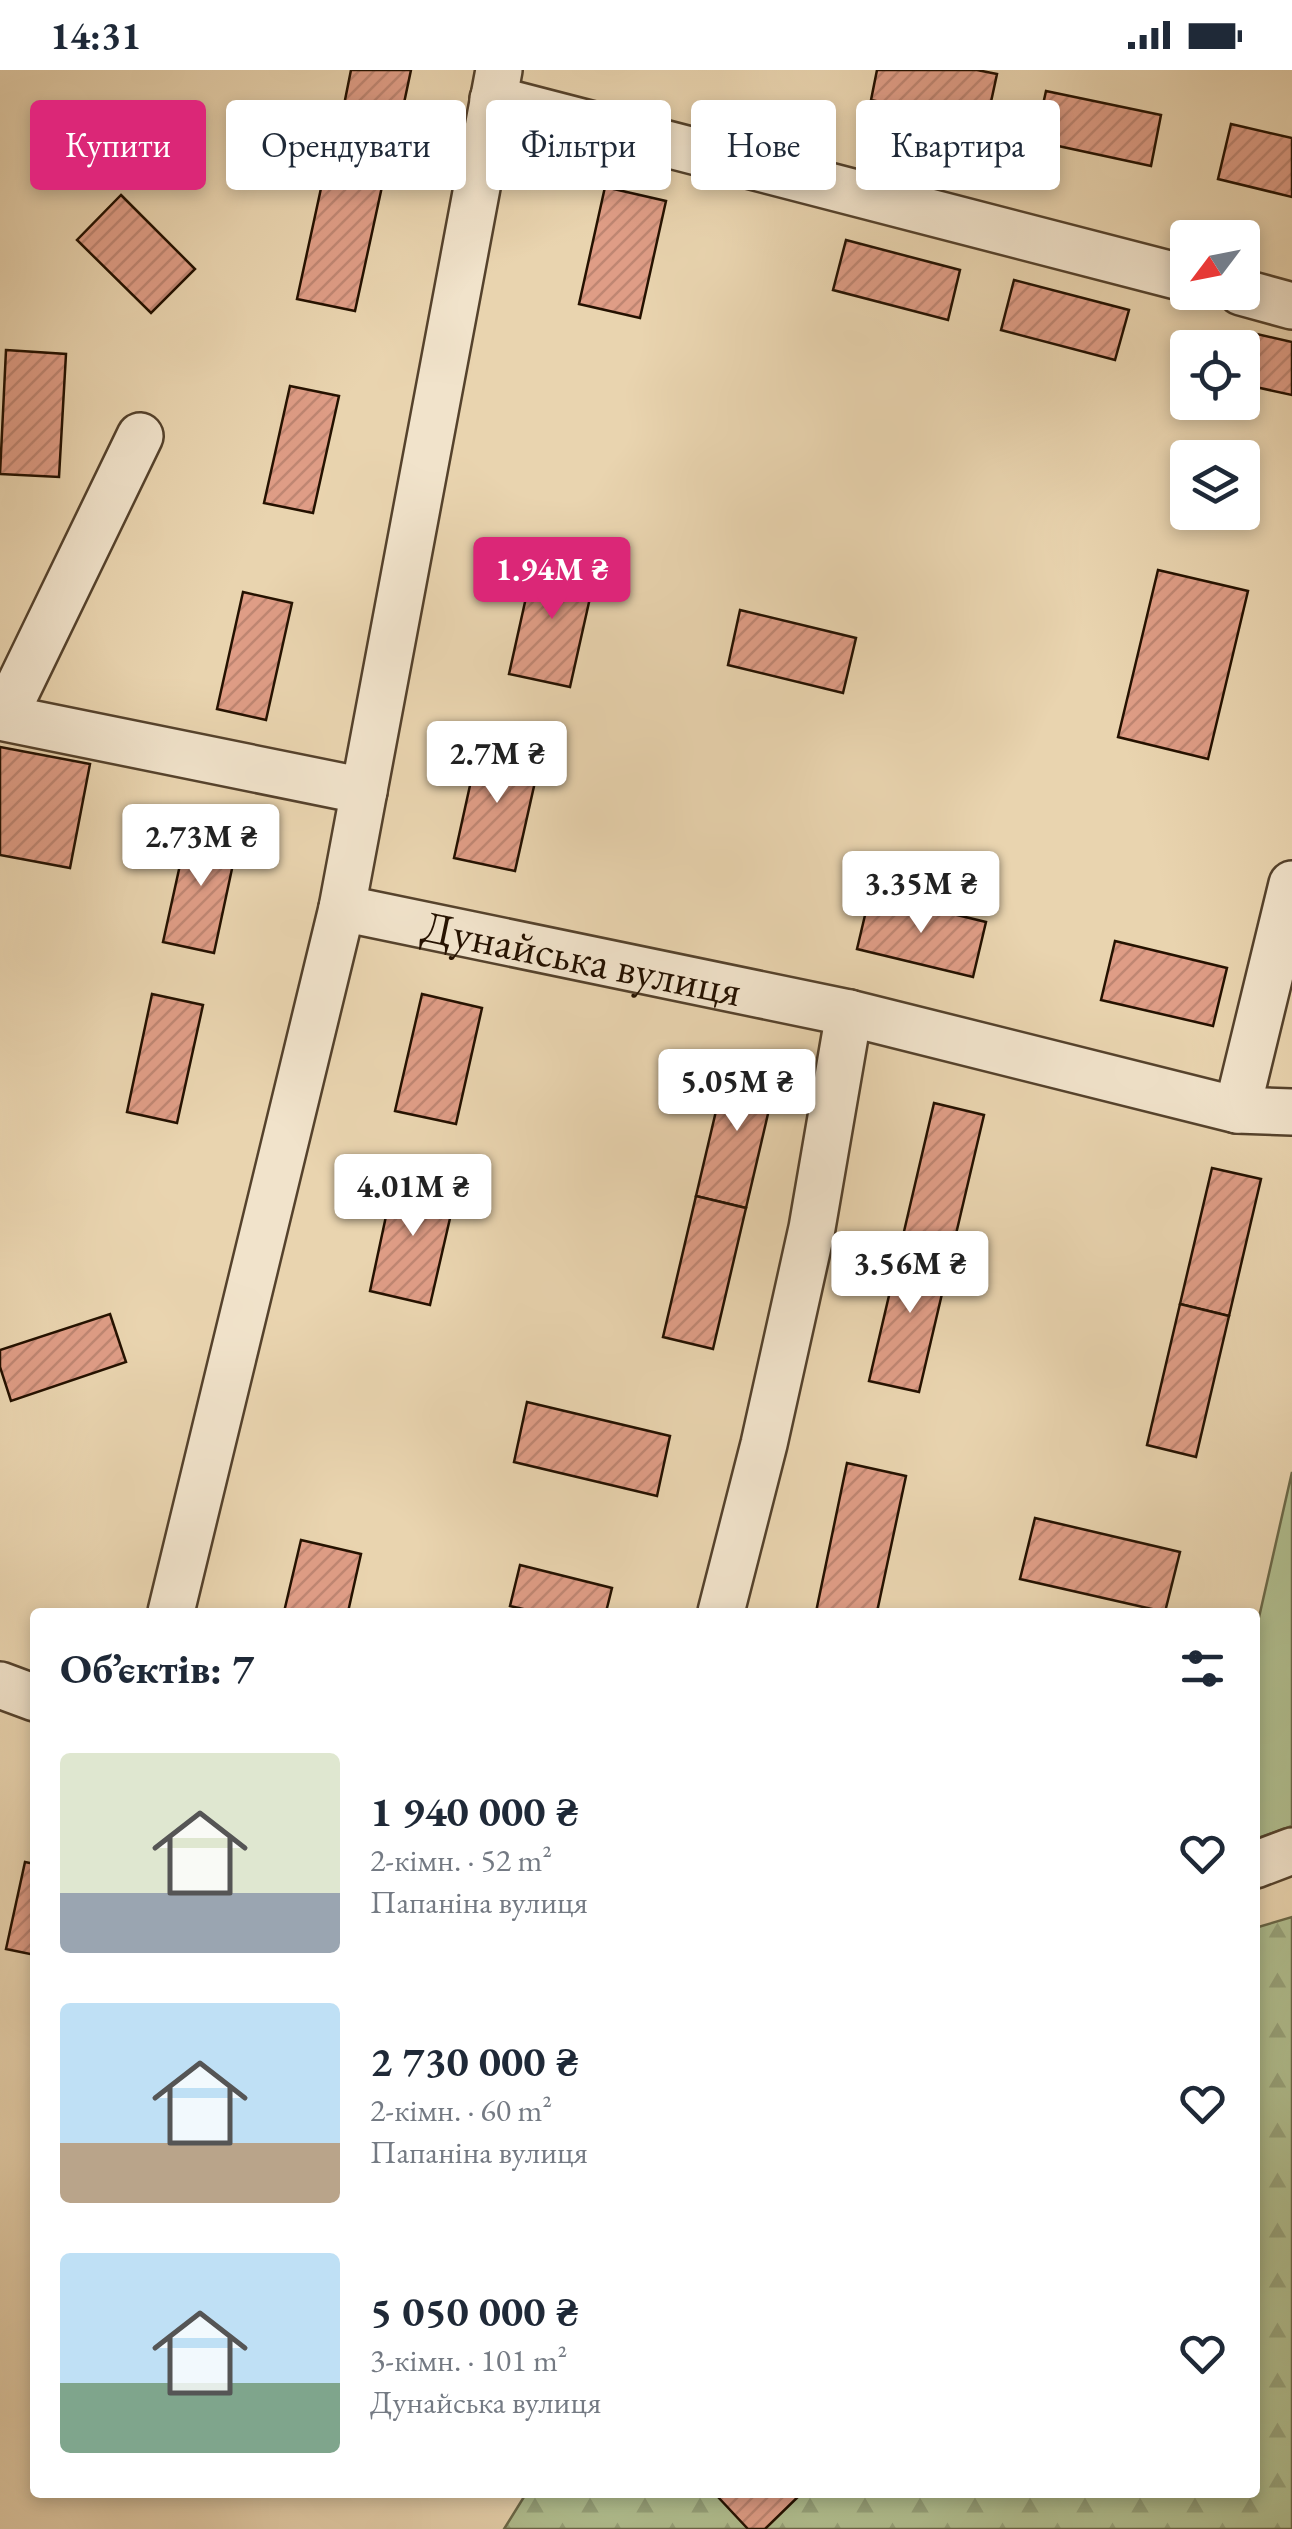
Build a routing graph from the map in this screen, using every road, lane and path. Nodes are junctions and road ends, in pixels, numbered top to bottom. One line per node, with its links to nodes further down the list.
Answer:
1 (496, 84): 2 (street); 7 (street)
2 (1170, 273)
3 (1260, 297): 4 (street)
4 (1292, 306)
5 (140, 436): 6 (street)
6 (2, 717): 7 (street)
7 (364, 792): 9 (street)
8 (1292, 884): 11 (street)
9 (342, 908): 10 (street, Дунайська вулиця); 13 (street)
10 (849, 1014): 11 (street, Дунайська вулиця); 14 (street)
11 (1237, 1110): 12 (street, Дунайська вулиця)
12 (1292, 1112)
13 (172, 1608)
14 (722, 1608)
15 (0, 1685): 16 (street)
16 (30, 1696)
17 (1292, 1851): 18 (street)
18 (1260, 1863)

